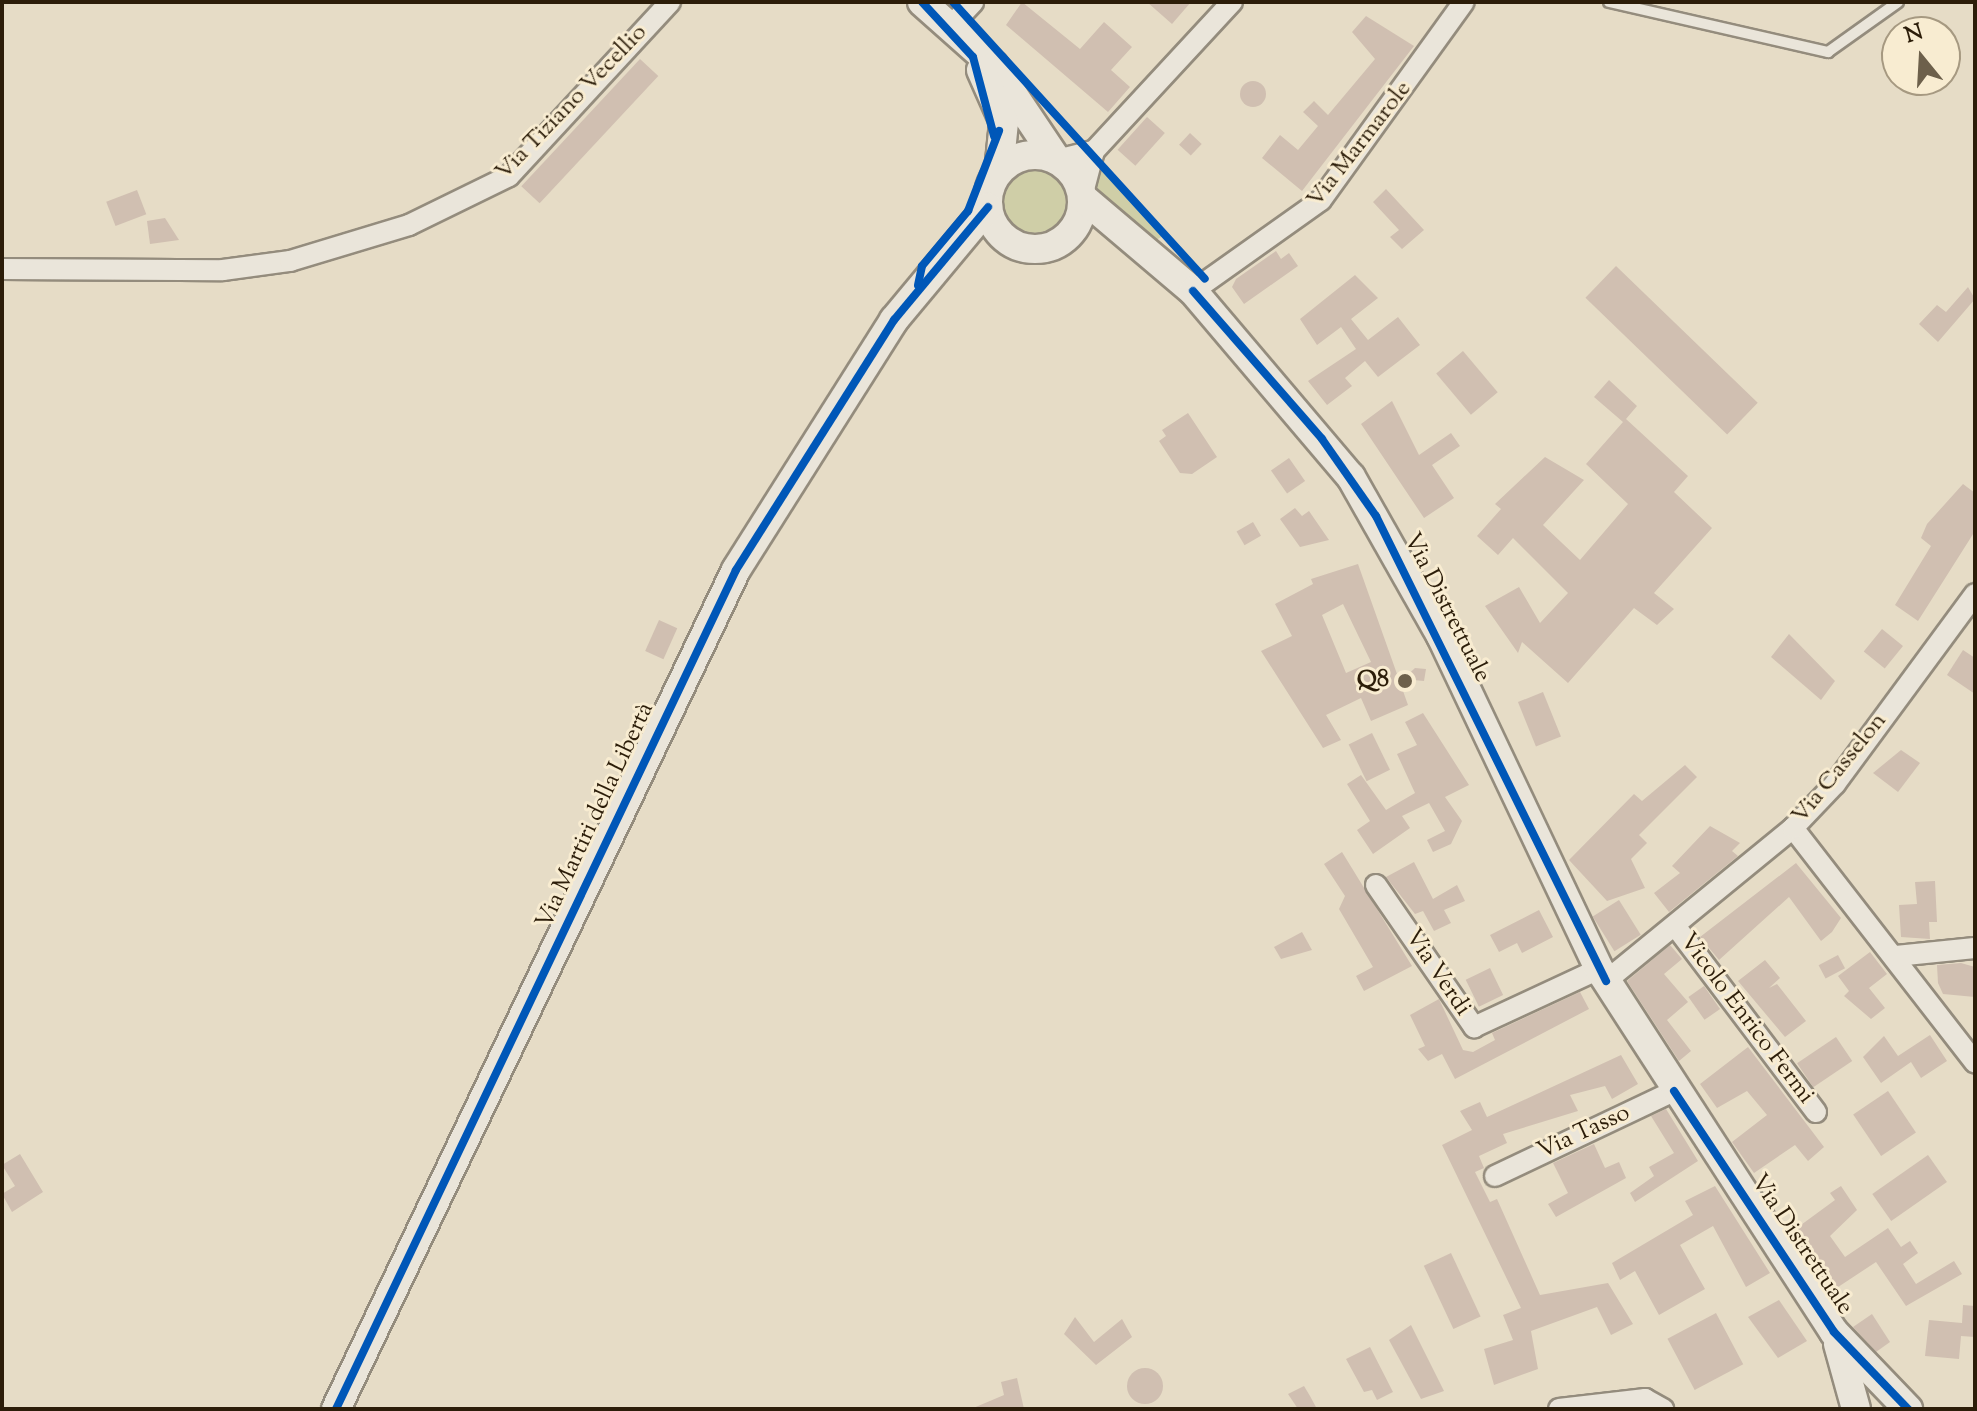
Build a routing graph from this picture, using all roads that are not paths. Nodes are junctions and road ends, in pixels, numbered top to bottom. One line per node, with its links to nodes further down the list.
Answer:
1 (670, 2): 17 (street, Via Tiziano Vecellio)
2 (922, 2): 8 (main road, Via Distrettuale)
3 (973, 2): 8 (street)
4 (1232, 2): 9 (street)
5 (1464, 2): 19 (street, Via Marmarole)
6 (1609, 2): 7 (lane)
7 (1898, 2)
8 (955, 32): 10 (main road, Via Distrettuale); 11 (main road, Via Distrettuale)
9 (1094, 151): 10 (street); 12 (street)
10 (1057, 160): 11 (main road); 12 (main road, Via Distrettuale)
11 (999, 171): 13 (main road, Via Distrettuale)
12 (1082, 197): 14 (main road); 16 (main road, Via Distrettuale)
13 (988, 207): 15 (main road); 18 (main road, Via Martiri della Libertà)
14 (1062, 240): 15 (main road); 16 (main road)
15 (1015, 244): 18 (main road)
16 (1149, 249): 19 (main road, Via Distrettuale)
17 (2, 269)
18 (939, 269): 33 (main road, Via Martiri della Libertà)
19 (1193, 291): 26 (main road, Via Distrettuale)
20 (1975, 594): 21 (street, Via Casselon)
21 (1793, 828): 23 (street, Via Casselon); 25 (street)
22 (1376, 885): 26 (street, Via Verdi)
23 (1676, 927): 26 (street, Via Casselon); 29 (street, Vicolo Enrico Fermi)
24 (1975, 948): 25 (street)
25 (1896, 956): 27 (street)
26 (1602, 975): 28 (main road, Via Distrettuale)
27 (1975, 1063)
28 (1674, 1091): 30 (street, Via Tasso); 31 (main road, Via Distrettuale)
29 (1816, 1112)
30 (1495, 1176)
31 (1834, 1332): 32 (main road, Via Distrettuale); 36 (main road)
32 (1882, 1396): 36 (main road); 37 (main road, Via Distrettuale)
33 (336, 1409)
34 (1559, 1409): 35 (street)
35 (1663, 1409)
36 (1857, 1409)
37 (1908, 1409)

